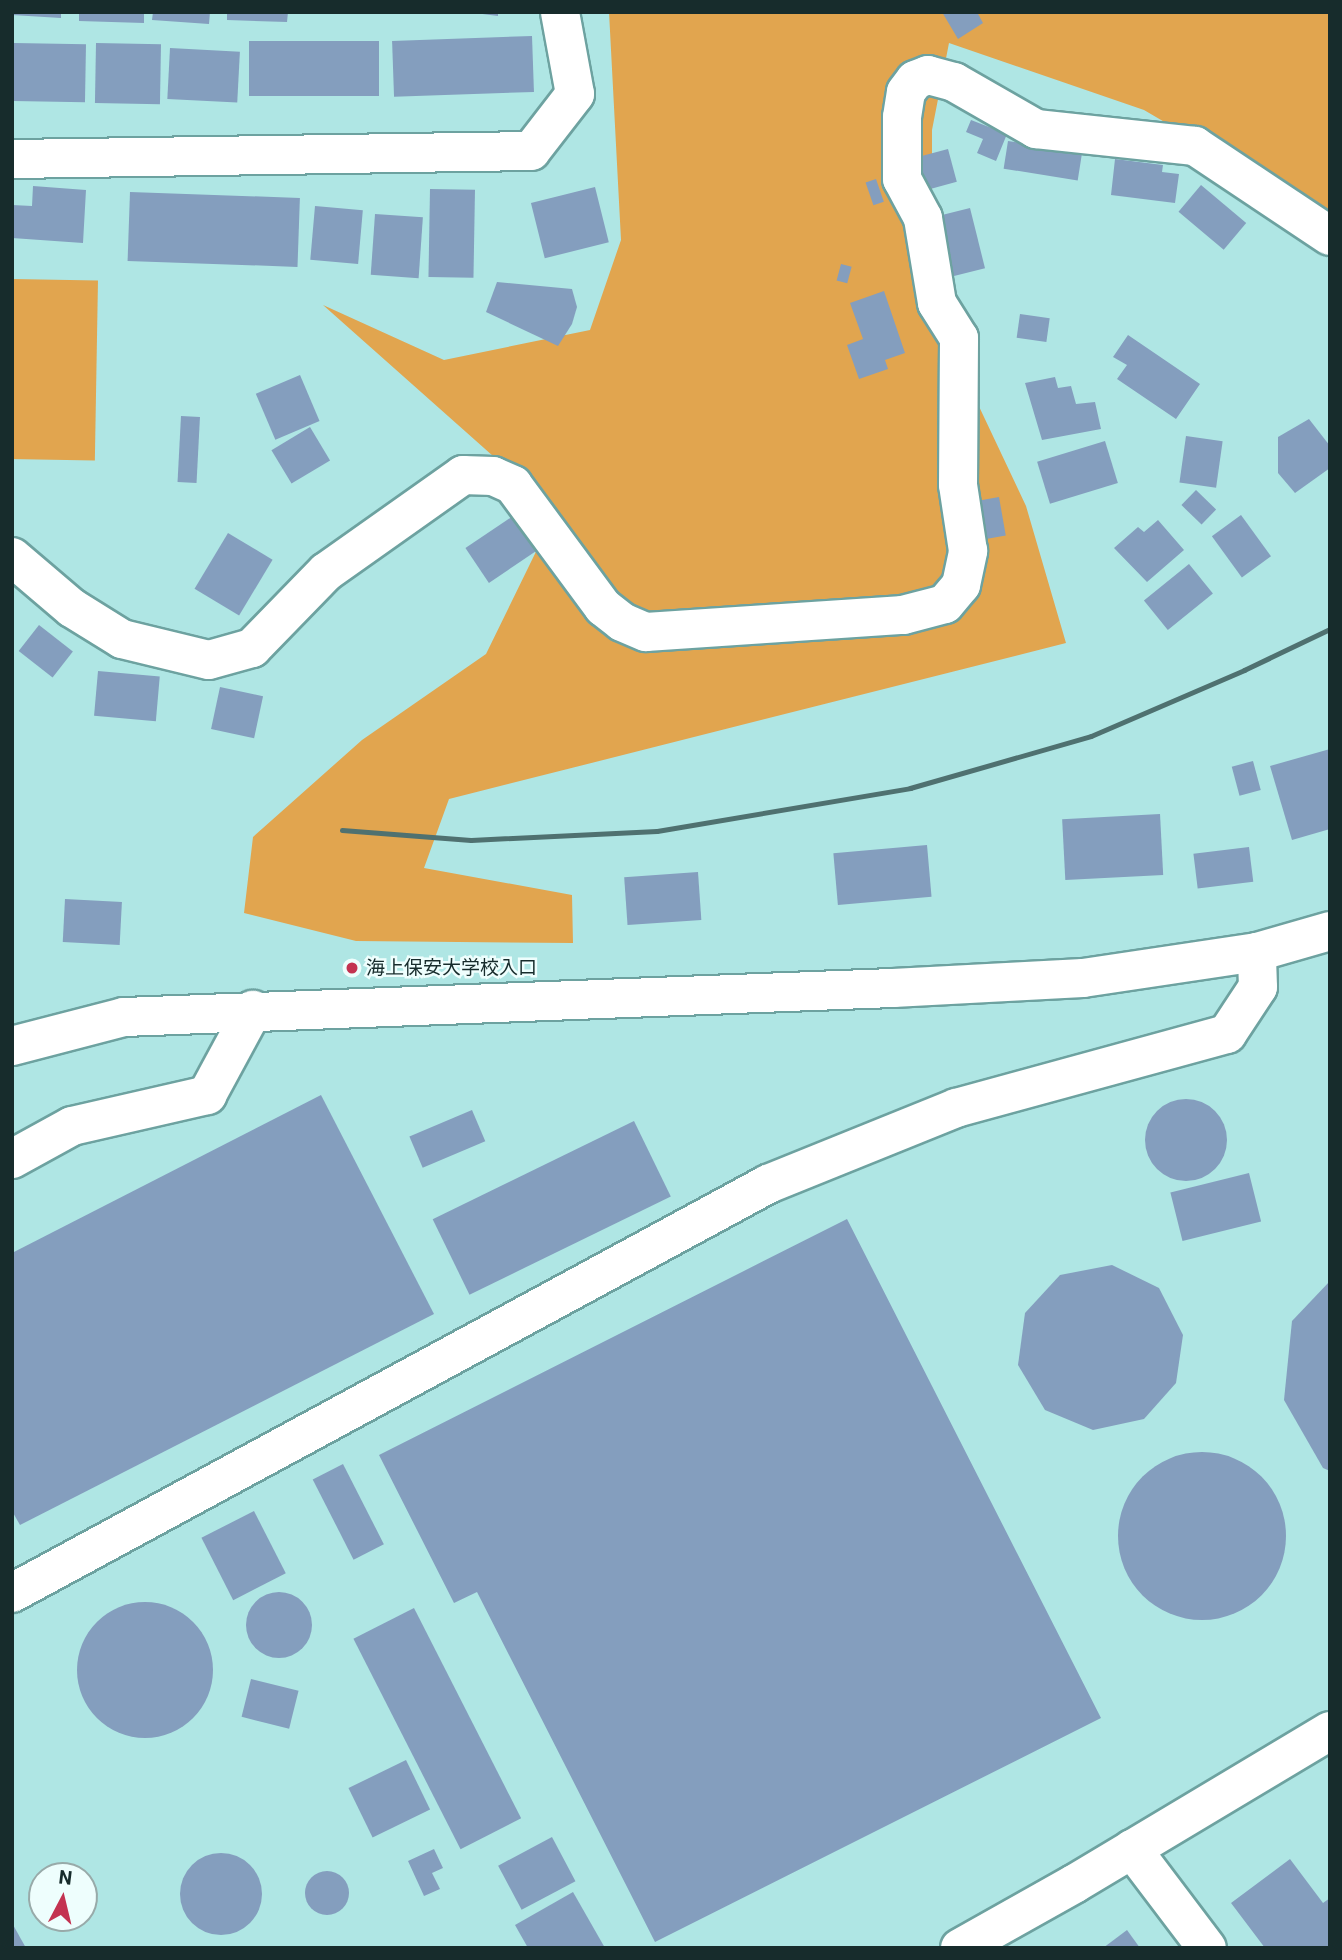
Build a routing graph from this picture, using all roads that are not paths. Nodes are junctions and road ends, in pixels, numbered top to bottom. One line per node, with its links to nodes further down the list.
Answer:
1 (559, 12): 2 (street)
2 (12, 159)
3 (1330, 236): 4 (street)
4 (12, 557)
5 (1330, 931): 6 (street)
6 (1257, 952): 7 (street); 10 (street)
7 (253, 1010): 8 (street); 9 (street)
8 (12, 1046)
9 (12, 1159)
10 (12, 1593)
11 (1330, 1731): 12 (street)
12 (1132, 1849): 13 (street); 14 (street)
13 (960, 1948)
14 (1207, 1948)

